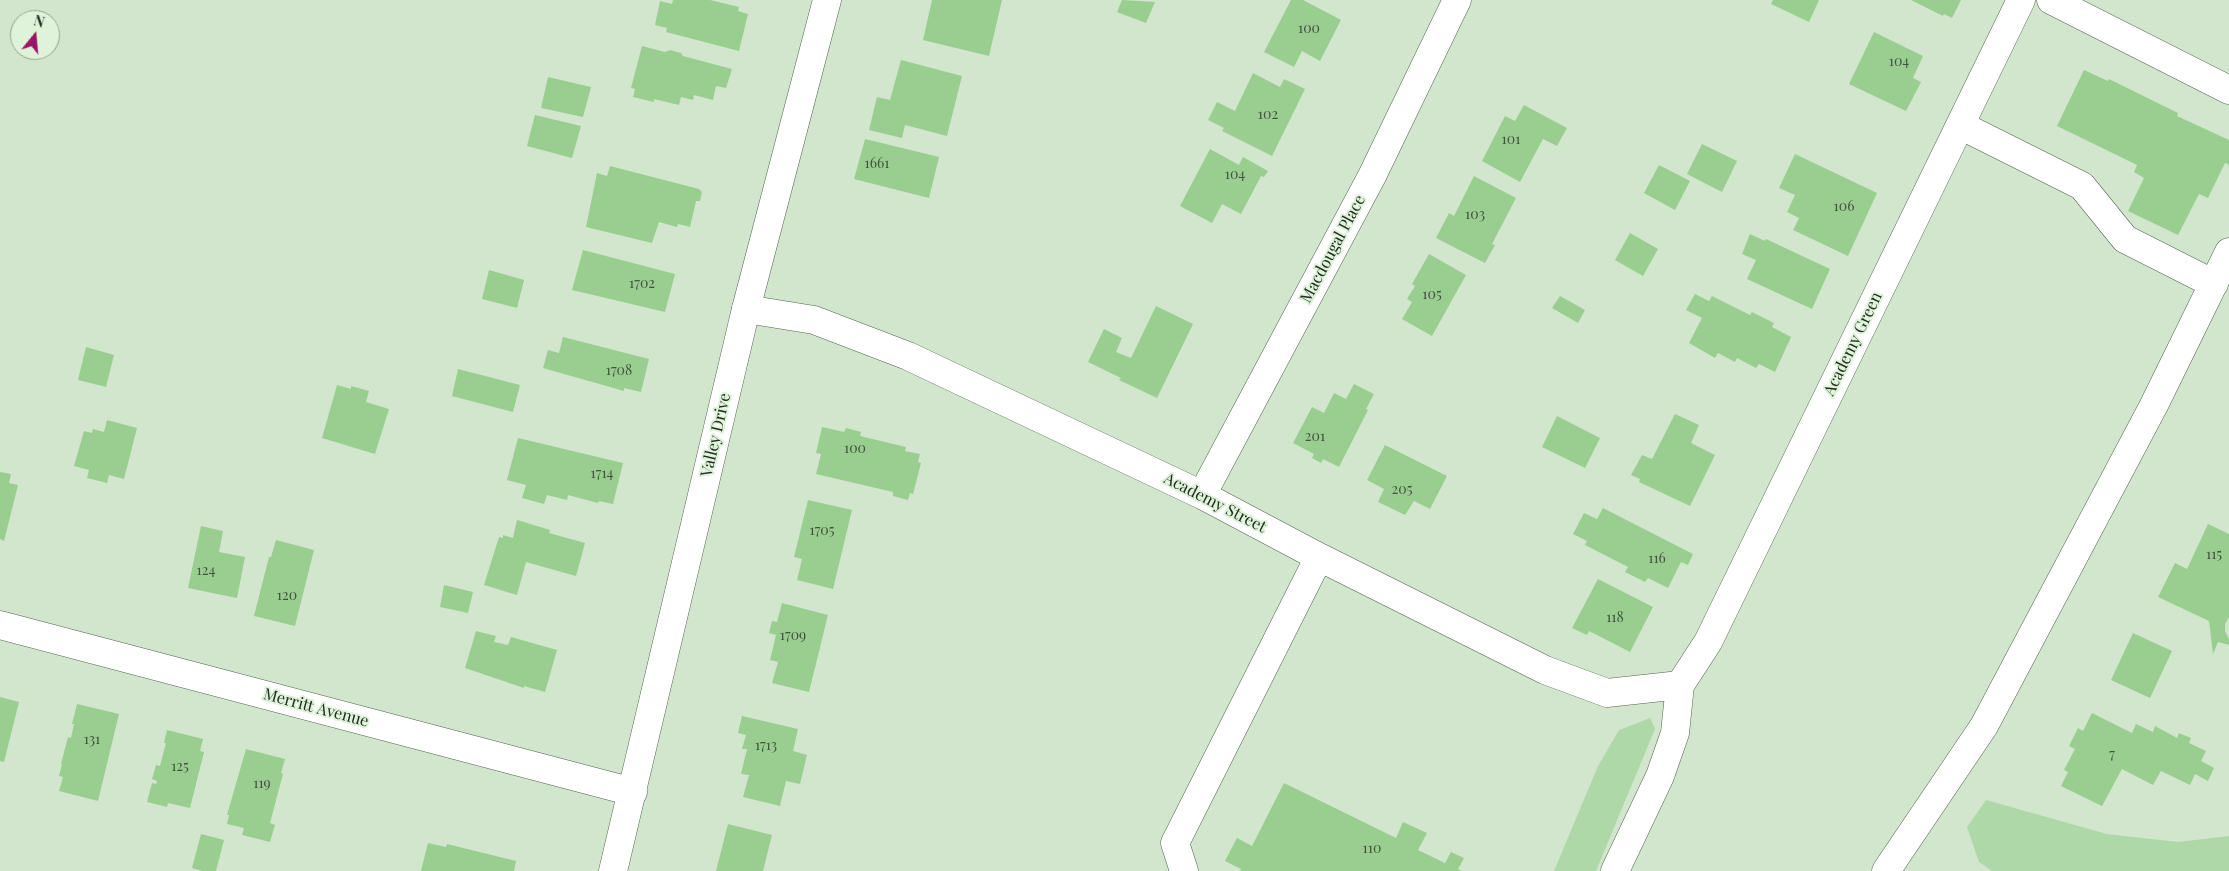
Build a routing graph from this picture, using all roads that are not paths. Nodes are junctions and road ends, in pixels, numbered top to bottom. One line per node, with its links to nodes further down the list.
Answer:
1 (827, 0): 9 (street, Valley Drive)
2 (1457, 0): 10 (street, Macdougal Place)
3 (2021, 0): 6 (street, Academy Green)
4 (2051, 0): 5 (street)
5 (2229, 90)
6 (1960, 125): 8 (street); 13 (street, Academy Green)
7 (2229, 252): 8 (street)
8 (2214, 284): 18 (street)
9 (746, 309): 10 (street, Academy Street); 14 (street, Valley Drive)
10 (1202, 495): 11 (street, Academy Street)
11 (1319, 557): 13 (street, Academy Street); 16 (street)
12 (0, 625): 14 (street, Merritt Avenue)
13 (1680, 685): 17 (street)
14 (633, 792): 15 (street, Valley Drive)
15 (613, 871)
16 (1184, 871)
17 (1615, 871)
18 (1886, 871)

